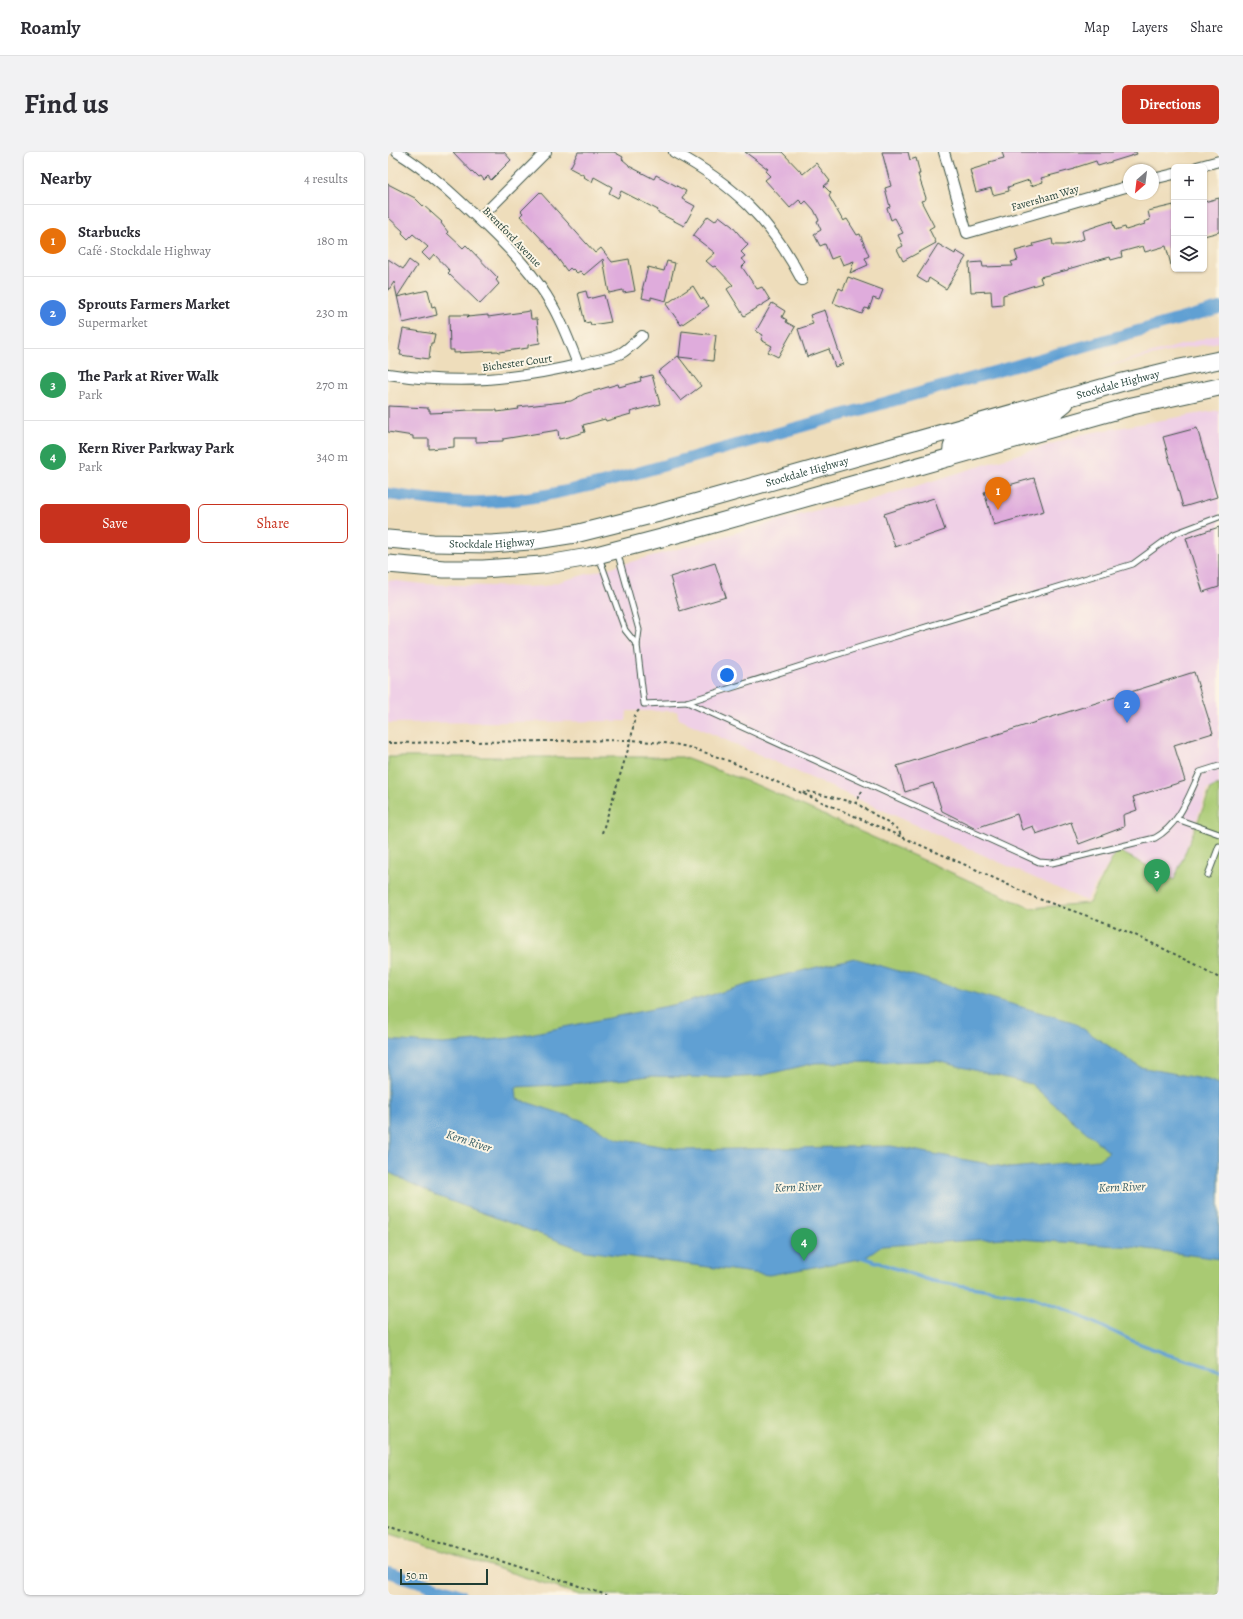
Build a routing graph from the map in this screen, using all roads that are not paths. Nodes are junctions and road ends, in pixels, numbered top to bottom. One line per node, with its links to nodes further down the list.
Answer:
1 (397, 152): 10 (street, Brentford Avenue)
2 (546, 152): 10 (street)
3 (674, 152): 11 (street)
4 (944, 152): 9 (street, Faversham Way)
5 (1219, 161): 6 (street)
6 (1207, 164)
7 (1171, 175): 8 (street)
8 (1159, 178)
9 (1123, 188)
10 (479, 219): 14 (street, Brentford Avenue)
11 (802, 280)
12 (642, 336): 14 (street, Bichester Court)
13 (1219, 360): 17 (main road, Stockdale Highway)
14 (578, 364): 15 (street, Bichester Court)
15 (388, 374)
16 (1219, 386): 18 (main road)
17 (1071, 397): 18 (main road); 20 (main road, Stockdale Highway)
18 (950, 457): 21 (main road)
19 (1219, 517): 25 (lane)
20 (388, 539)
21 (617, 550): 22 (main road); 24 (lane)
22 (598, 555): 23 (main road); 24 (lane)
23 (388, 564)
24 (637, 645): 25 (lane)
25 (687, 702): 27 (lane)
26 (1219, 766): 27 (lane)
27 (1177, 819): 28 (lane)
28 (1219, 834)
29 (1219, 846): 30 (lane)
30 (1208, 875)

